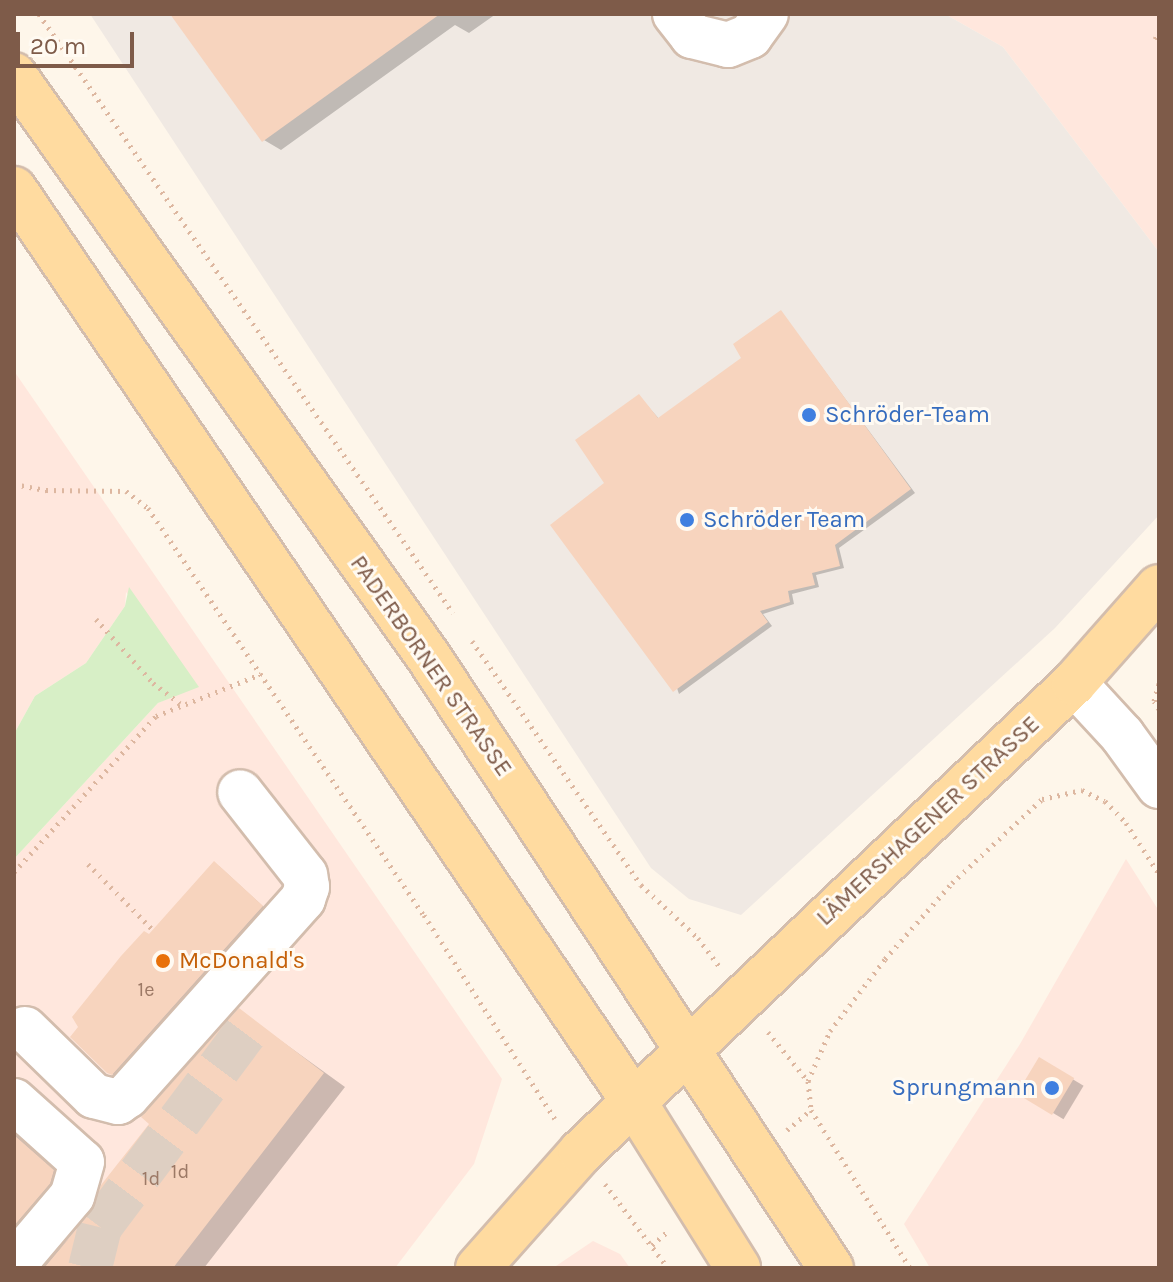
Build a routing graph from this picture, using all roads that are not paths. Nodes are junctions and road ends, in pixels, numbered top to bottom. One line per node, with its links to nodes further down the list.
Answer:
1 (675, 14): 2 (street)
2 (766, 14)
3 (14, 75): 10 (main road, PADERBORNER STRASSE)
4 (14, 189): 12 (main road)
5 (1159, 587): 6 (main road, LÄMERSHAGENER STRASSE)
6 (1074, 683): 7 (street); 10 (main road, LÄMERSHAGENER STRASSE)
7 (1159, 786)
8 (240, 792): 9 (street)
9 (25, 1029)
10 (689, 1048): 12 (main road, LÄMERSHAGENER STRASSE); 16 (main road, PADERBORNER STRASSE)
11 (14, 1101): 13 (street)
12 (634, 1102): 14 (main road, LÄMERSHAGENER STRASSE); 15 (main road)
13 (14, 1254)
14 (478, 1268)
15 (738, 1268)
16 (831, 1268)

